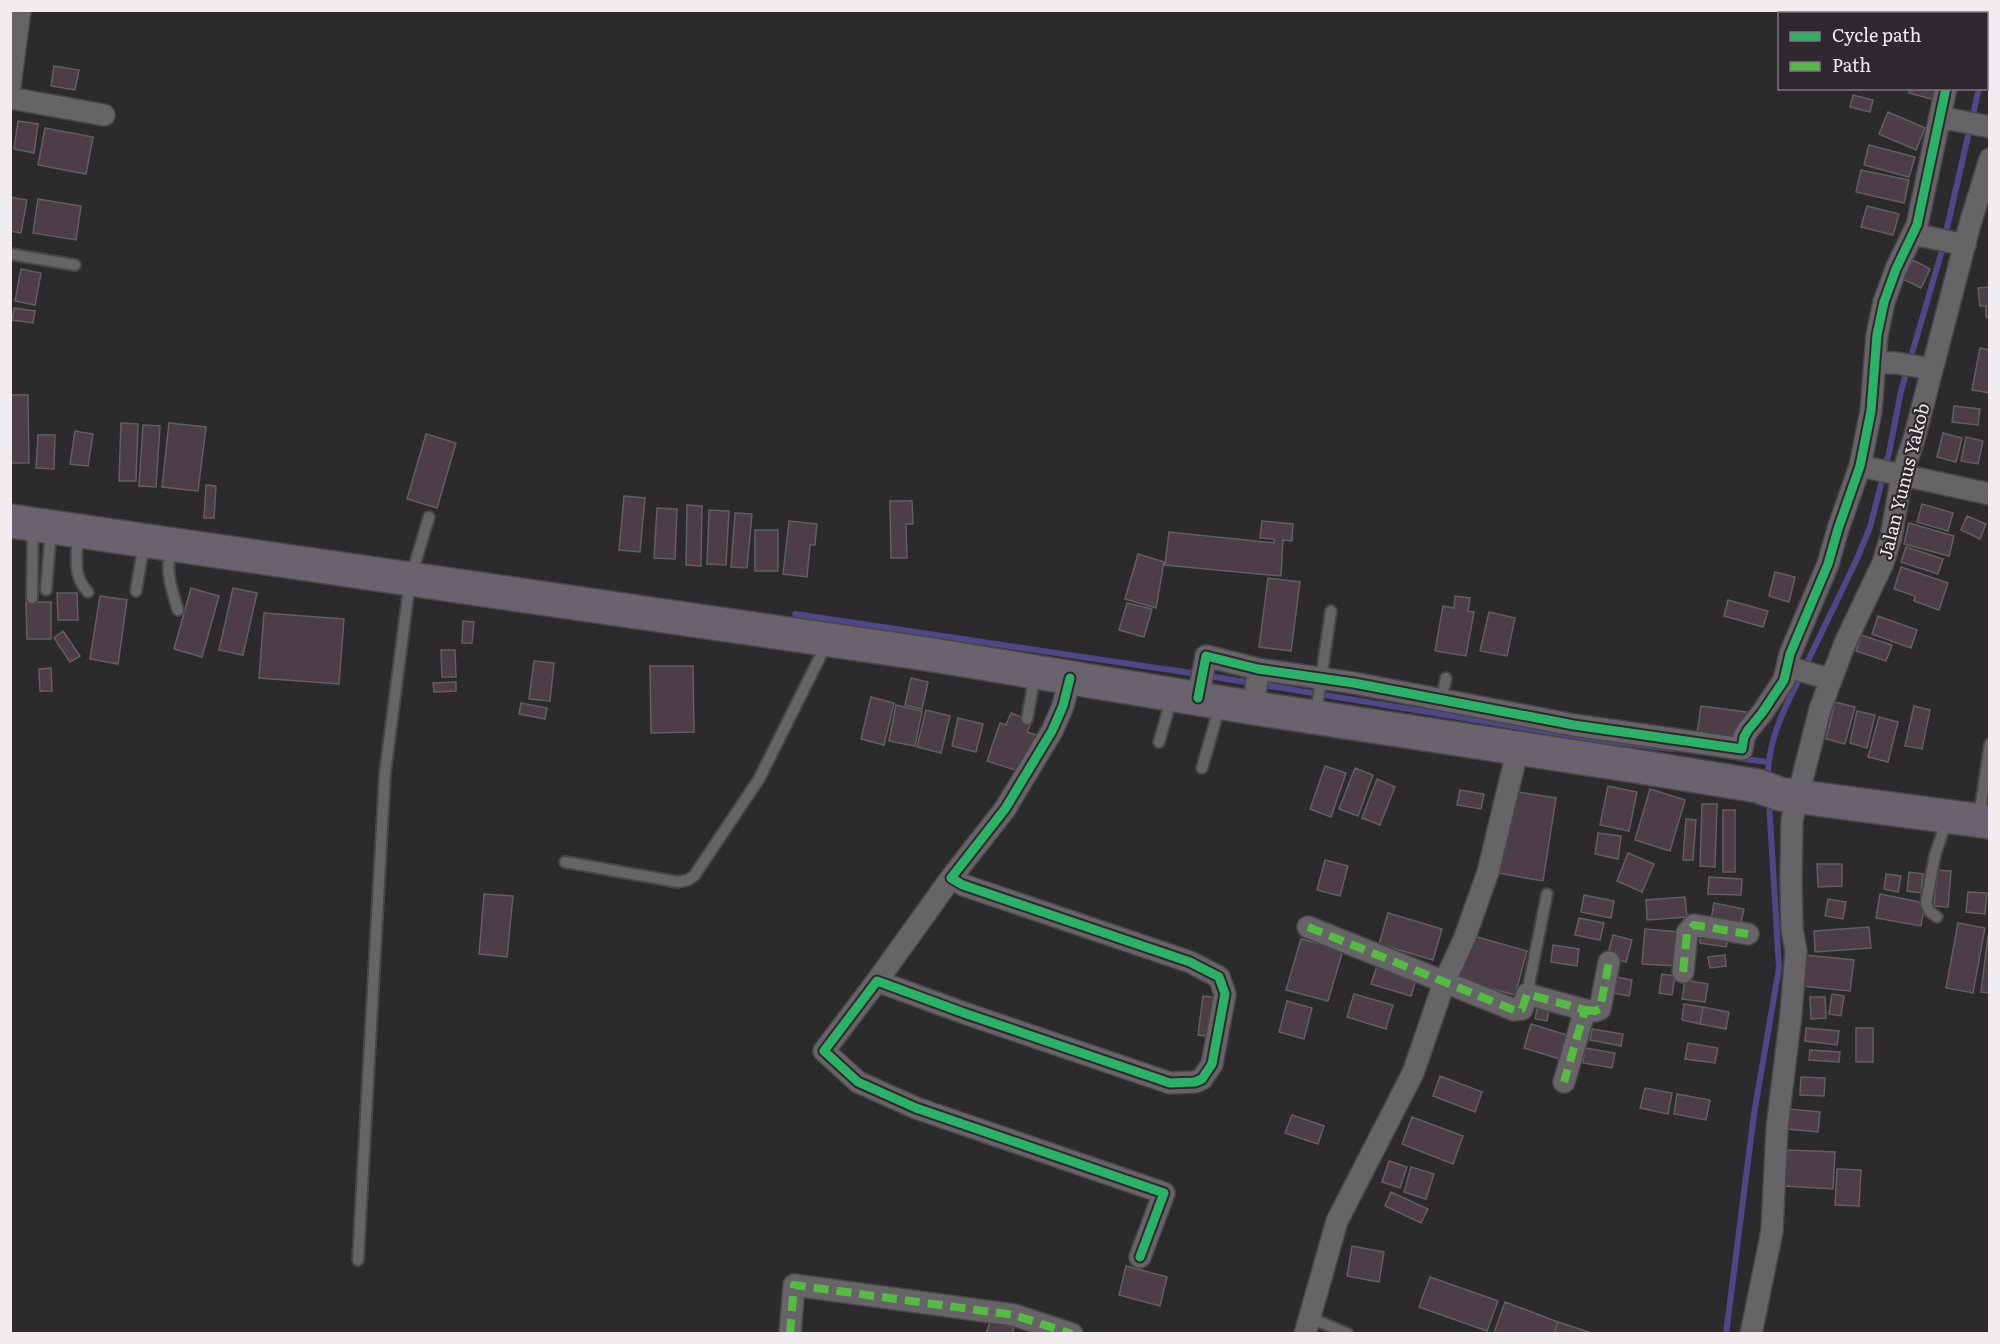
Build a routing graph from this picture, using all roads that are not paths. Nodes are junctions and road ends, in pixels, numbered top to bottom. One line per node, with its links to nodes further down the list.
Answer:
1 (20, 10): 2 (street)
2 (10, 86)
3 (1946, 90): 6 (street)
4 (10, 98): 5 (street)
5 (104, 115)
6 (1940, 117): 7 (street); 10 (street)
7 (1978, 125)
8 (1989, 159): 9 (street, Jalan Yunus Yakob)
9 (1984, 196): 11 (street, Jalan Yunus Yakob)
10 (1918, 236): 11 (street); 14 (street)
11 (1958, 244): 15 (street, Jalan Yunus Yakob)
12 (10, 254): 13 (lane)
13 (75, 265)
14 (1876, 363): 15 (street); 16 (street)
15 (1925, 368): 17 (street, Jalan Yunus Yakob)
16 (1867, 468): 17 (street); 30 (street)
17 (1899, 474): 18 (street); 32 (street, Jalan Yunus Yakob)
18 (1989, 494)
19 (429, 517): 22 (lane)
20 (43, 526): 21 (highway); 23 (lane); 25 (lane); 26 (lane)
21 (158, 543): 22 (highway); 24 (lane); 27 (lane)
22 (410, 580): 29 (highway); 61 (lane)
23 (46, 590)
24 (136, 591)
25 (88, 592)
26 (32, 598)
27 (178, 610)
28 (1331, 610): 37 (lane)
29 (828, 641): 31 (highway); 47 (lane)
30 (1793, 668): 32 (street); 45 (street)
31 (1036, 672): 33 (highway); 39 (lane)
32 (1825, 677): 45 (street, Jalan Yunus Yakob)
33 (1070, 678): 36 (highway); 48 (street)
34 (1446, 678): 38 (lane)
35 (1256, 687): 36 (highway); 36 (street); 37 (highway)
36 (1199, 688): 41 (lane); 44 (lane)
37 (1318, 696): 38 (highway)
38 (1438, 715): 40 (street); 43 (highway)
39 (1027, 719)
40 (1568, 738): 43 (highway); 45 (highway)
41 (1159, 742)
42 (1989, 744): 46 (lane)
43 (1518, 748): 56 (street)
44 (1202, 768)
45 (1755, 775): 46 (highway); 66 (street)
46 (1972, 820): 50 (lane)
47 (565, 862)
48 (951, 878): 55 (street); 55 (street)
49 (1547, 894): 57 (lane)
50 (1937, 917)
51 (1308, 927): 56 (street)
52 (1748, 934): 54 (street)
53 (1609, 962): 58 (street)
54 (1683, 972)
55 (877, 981): 60 (street)
56 (1444, 983): 57 (street); 62 (street)
57 (1527, 994): 58 (street)
58 (1585, 1010): 59 (street)
59 (1564, 1082)
60 (1140, 1257)
61 (358, 1260)
62 (1307, 1325): 65 (lane)
63 (790, 1334): 64 (street)
64 (1072, 1334)
65 (1348, 1334)
66 (1751, 1334)

